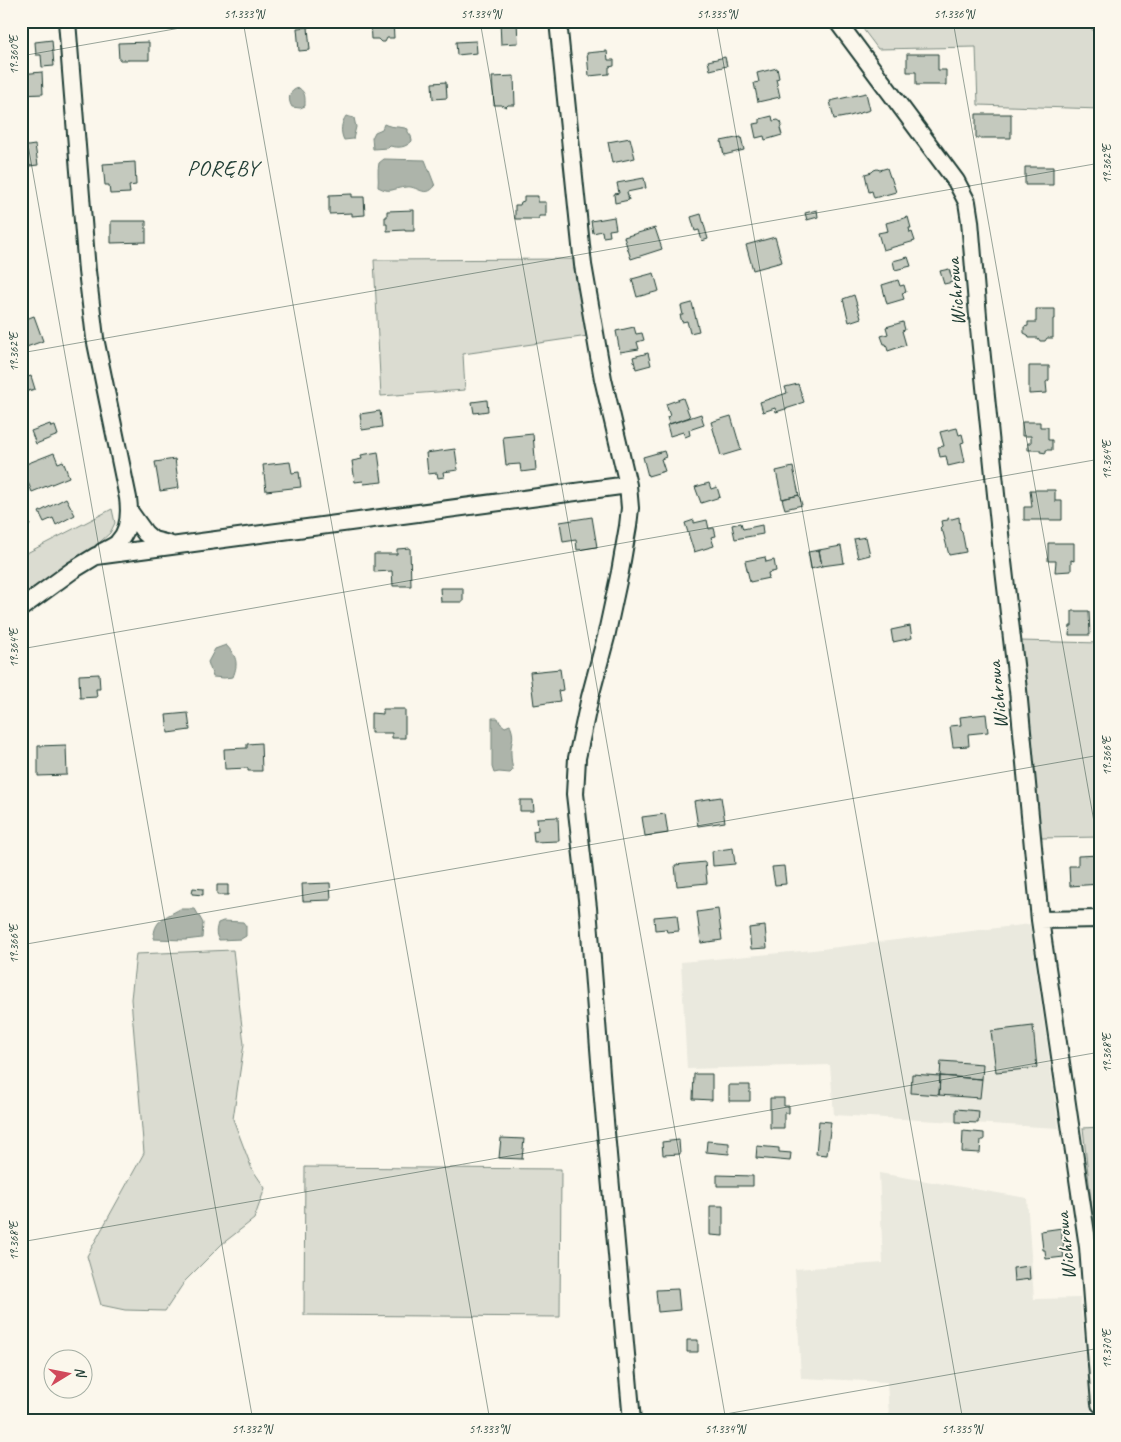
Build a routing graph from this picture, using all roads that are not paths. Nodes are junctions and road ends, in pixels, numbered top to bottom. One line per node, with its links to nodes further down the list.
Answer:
1 (67, 21): 5 (street)
2 (558, 21): 4 (street)
3 (837, 21): 10 (street, Wichrowa)
4 (628, 485): 6 (street); 12 (street)
5 (130, 512): 6 (street); 7 (street)
6 (173, 546): 7 (street)
7 (96, 556): 8 (street)
8 (21, 608)
9 (1100, 918): 10 (street)
10 (1040, 920): 11 (street, Wichrowa)
11 (1100, 1404)
12 (632, 1421)

